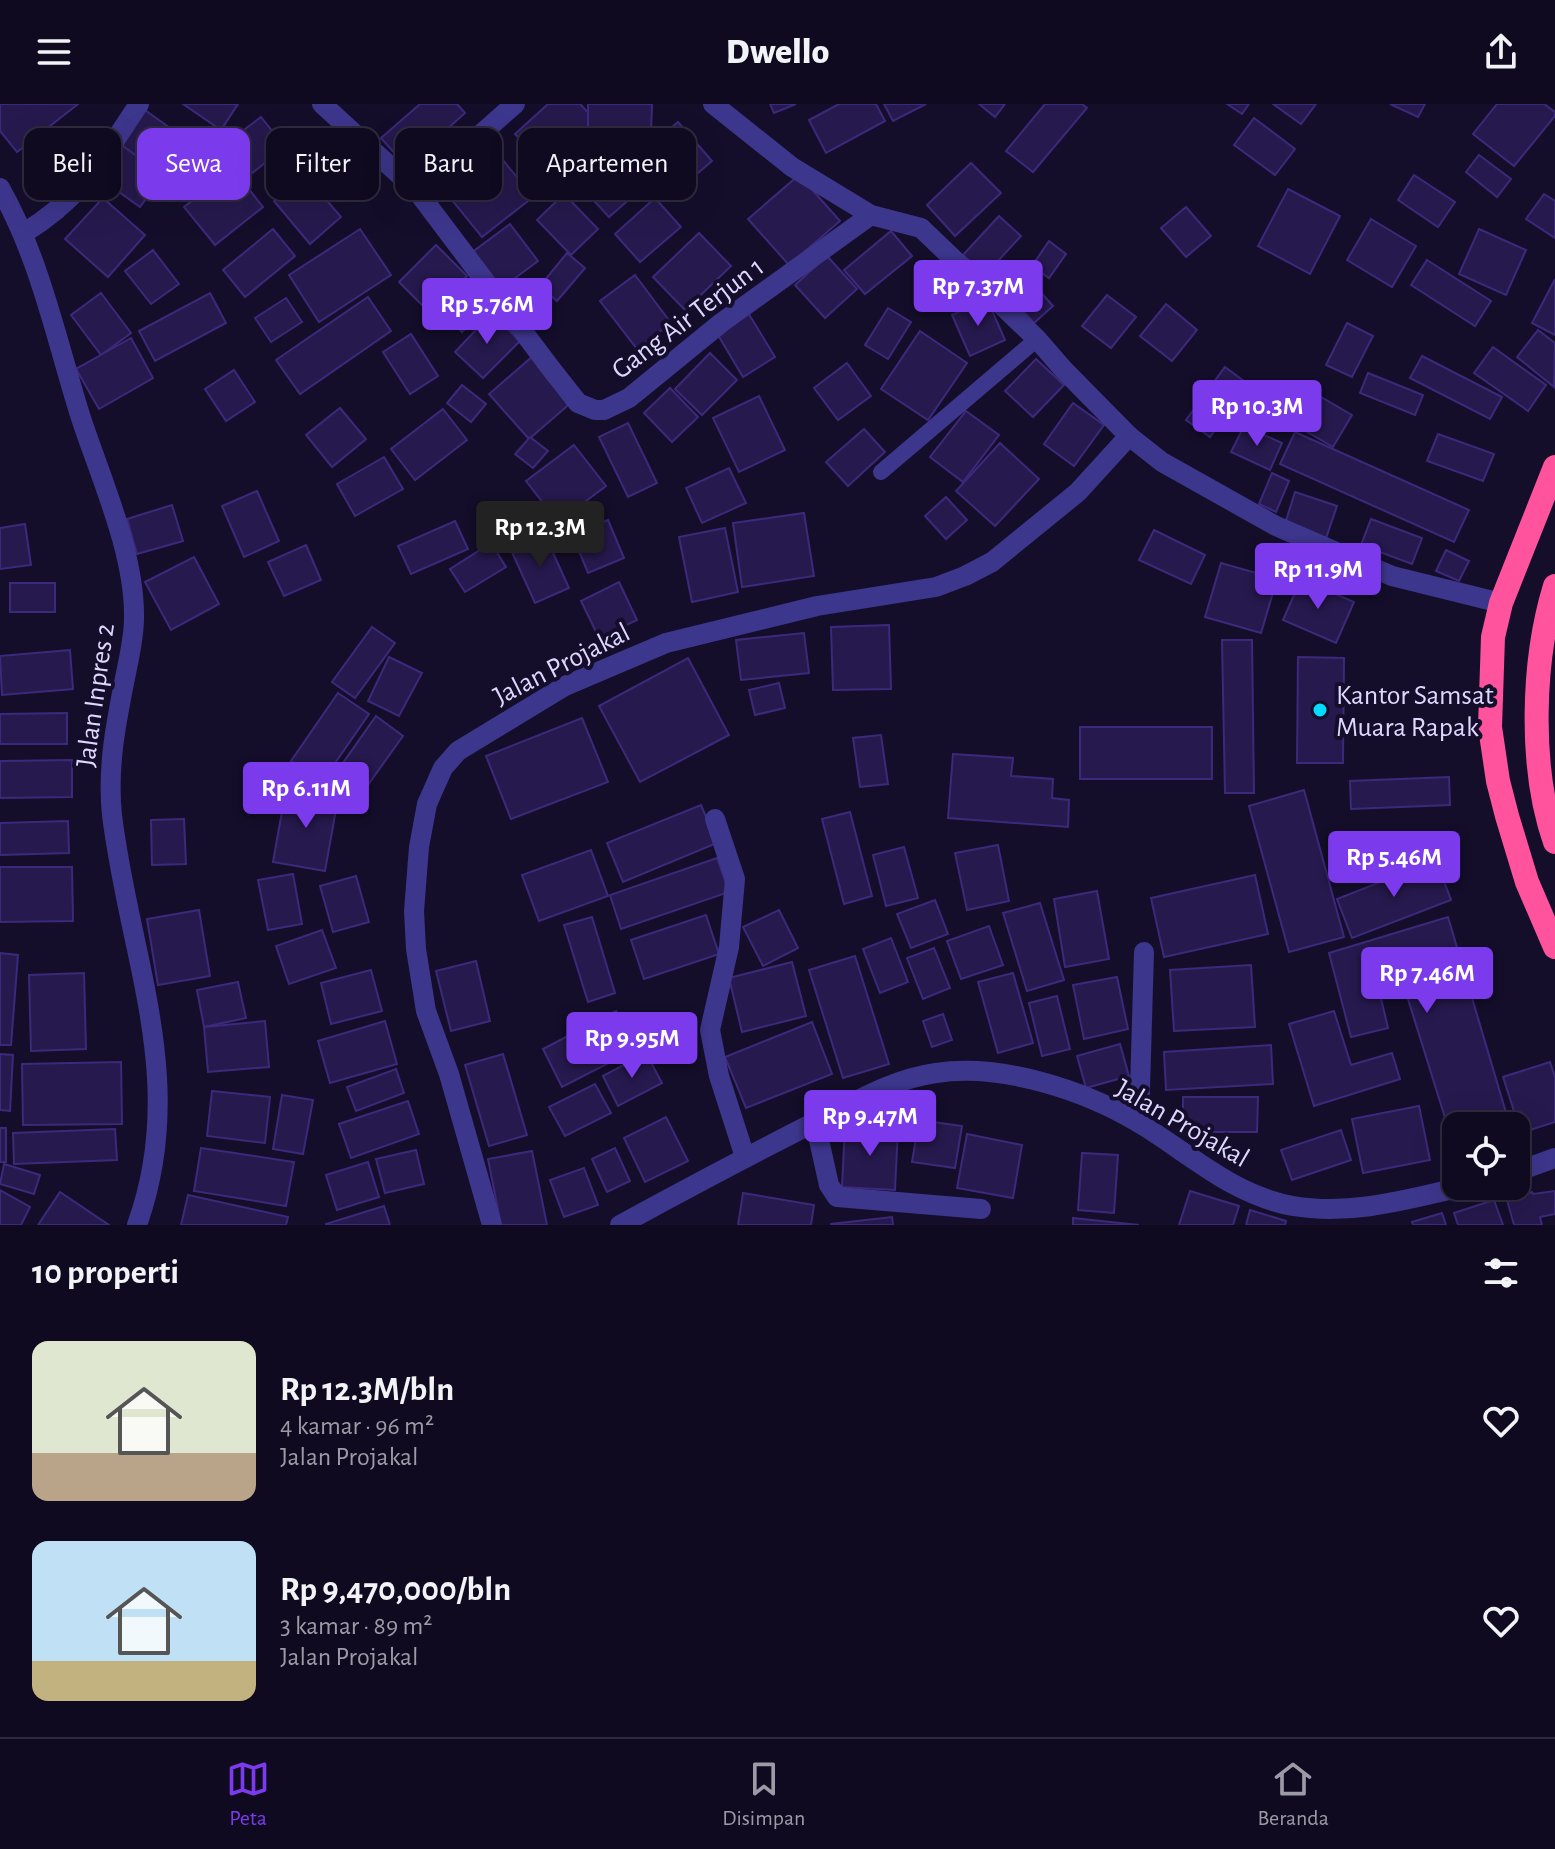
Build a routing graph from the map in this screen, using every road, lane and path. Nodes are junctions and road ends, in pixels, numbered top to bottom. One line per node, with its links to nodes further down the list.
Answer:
1 (139, 104): 10 (street)
2 (322, 104): 6 (street, Gang Air Terjun 1)
3 (515, 104): 5 (street)
4 (713, 104): 9 (street)
5 (488, 128)
6 (395, 171)
7 (0, 188): 10 (street, Jalan Inpres 2)
8 (424, 200): 9 (street, Gang Air Terjun 1)
9 (871, 215): 11 (street)
10 (24, 233): 28 (street, Jalan Inpres 2)
11 (1037, 339): 12 (street); 14 (lane)
12 (1129, 436): 16 (street); 29 (street, Jalan Projakal)
13 (1555, 467): 16 (highway)
14 (881, 472)
15 (1555, 586): 18 (highway)
16 (1501, 603): 19 (highway)
17 (715, 819): 23 (street)
18 (1555, 842)
19 (1555, 947)
20 (1144, 952): 22 (street)
21 (815, 1122): 22 (street, Jalan Projakal); 23 (street, Jalan Projakal); 27 (street)
22 (1139, 1123): 26 (street, Jalan Projakal)
23 (745, 1157): 30 (street, Jalan Projakal)
24 (1555, 1158): 25 (street)
25 (1530, 1167)
26 (1442, 1192)
27 (981, 1209)
28 (137, 1225)
29 (492, 1225)
30 (620, 1225)

